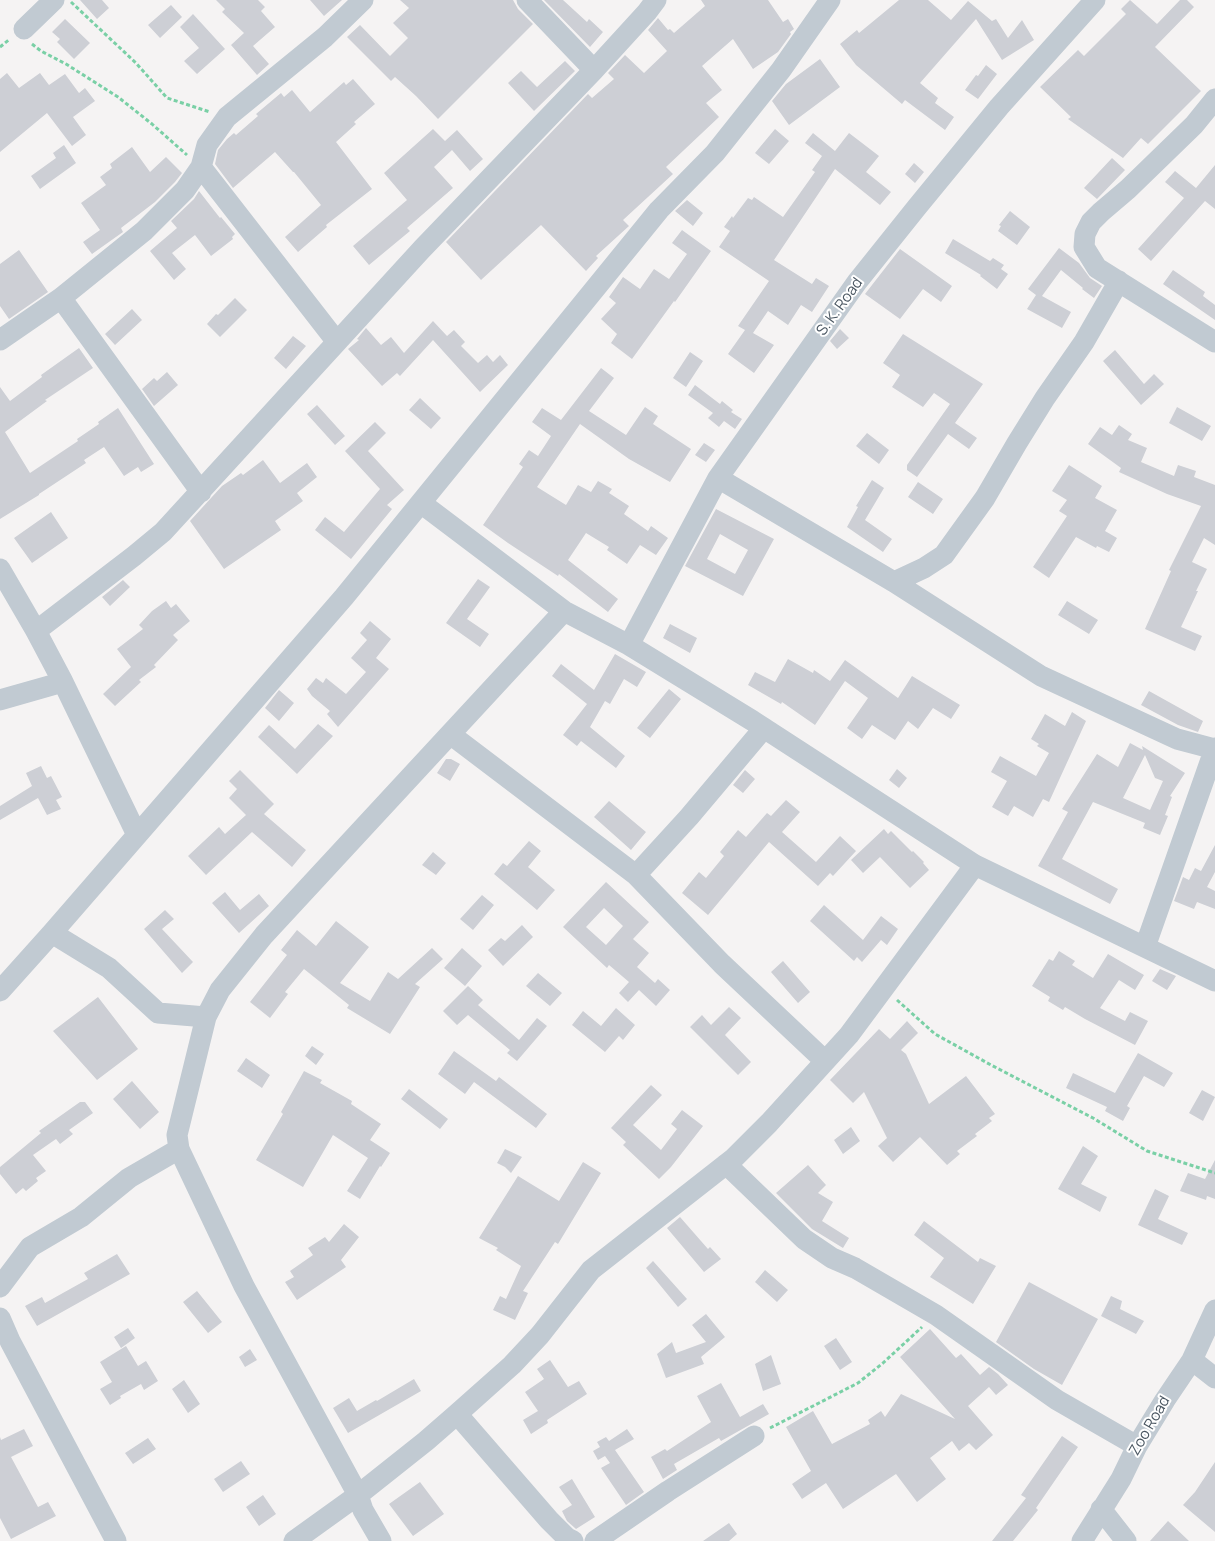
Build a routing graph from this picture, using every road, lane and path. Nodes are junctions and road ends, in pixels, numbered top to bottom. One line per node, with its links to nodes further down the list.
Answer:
1 (54, 0): 8 (street)
2 (69, 0): 11 (path)
3 (363, 0): 11 (street)
4 (527, 0): 9 (street)
5 (656, 0): 9 (street)
6 (830, 0): 20 (street)
7 (1095, 0): 18 (street, S. K. Road)
8 (24, 29): 12 (path)
9 (594, 70): 16 (street)
10 (1215, 99): 13 (street)
11 (227, 117): 12 (street)
12 (201, 167): 14 (street); 16 (street)
13 (1119, 281): 17 (street); 22 (street)
14 (61, 298): 15 (street); 19 (street)
15 (0, 340)
16 (337, 342): 19 (street)
17 (1215, 342)
18 (718, 478): 22 (street); 25 (street, S. K. Road)
19 (201, 492): 24 (street)
20 (421, 503): 23 (street); 31 (street)
21 (0, 569): 24 (street)
22 (894, 582): 30 (street)
23 (564, 612): 25 (street); 29 (street)
24 (36, 631): 26 (street)
25 (628, 646): 28 (street)
26 (63, 682): 27 (street); 31 (street)
27 (0, 700)
28 (764, 728): 32 (street); 33 (street)
29 (450, 734): 33 (street); 39 (street)
30 (1215, 749): 35 (street)
31 (137, 835): 34 (street)
32 (975, 865): 35 (street); 37 (street)
33 (636, 874): 40 (street)
34 (52, 934): 38 (street); 39 (street)
35 (1145, 947): 36 (street)
36 (1215, 981)
37 (884, 988): 40 (street); 43 (path)
38 (0, 992)
39 (206, 1017): 41 (street)
40 (825, 1061): 42 (street)
41 (179, 1149): 44 (street); 54 (street)
42 (726, 1164): 46 (street); 51 (street)
43 (1215, 1174)
44 (0, 1287)
45 (1215, 1310): 49 (street, Zoo Road)
46 (936, 1315): 52 (path); 53 (street)
47 (0, 1318): 48 (street)
48 (5, 1344): 56 (street)
49 (1192, 1360): 50 (street); 53 (street, Zoo Road)
50 (1215, 1378)
51 (457, 1414): 54 (street); 59 (street)
52 (754, 1436): 60 (street)
53 (1137, 1446): 55 (street, Zoo Road)
54 (358, 1495): 57 (street); 58 (street)
55 (1101, 1509): 61 (street, Zoo Road); 62 (street)
56 (116, 1541)
57 (294, 1541)
58 (382, 1541)
59 (573, 1541)
60 (595, 1541)
61 (1082, 1541)
62 (1126, 1541)

